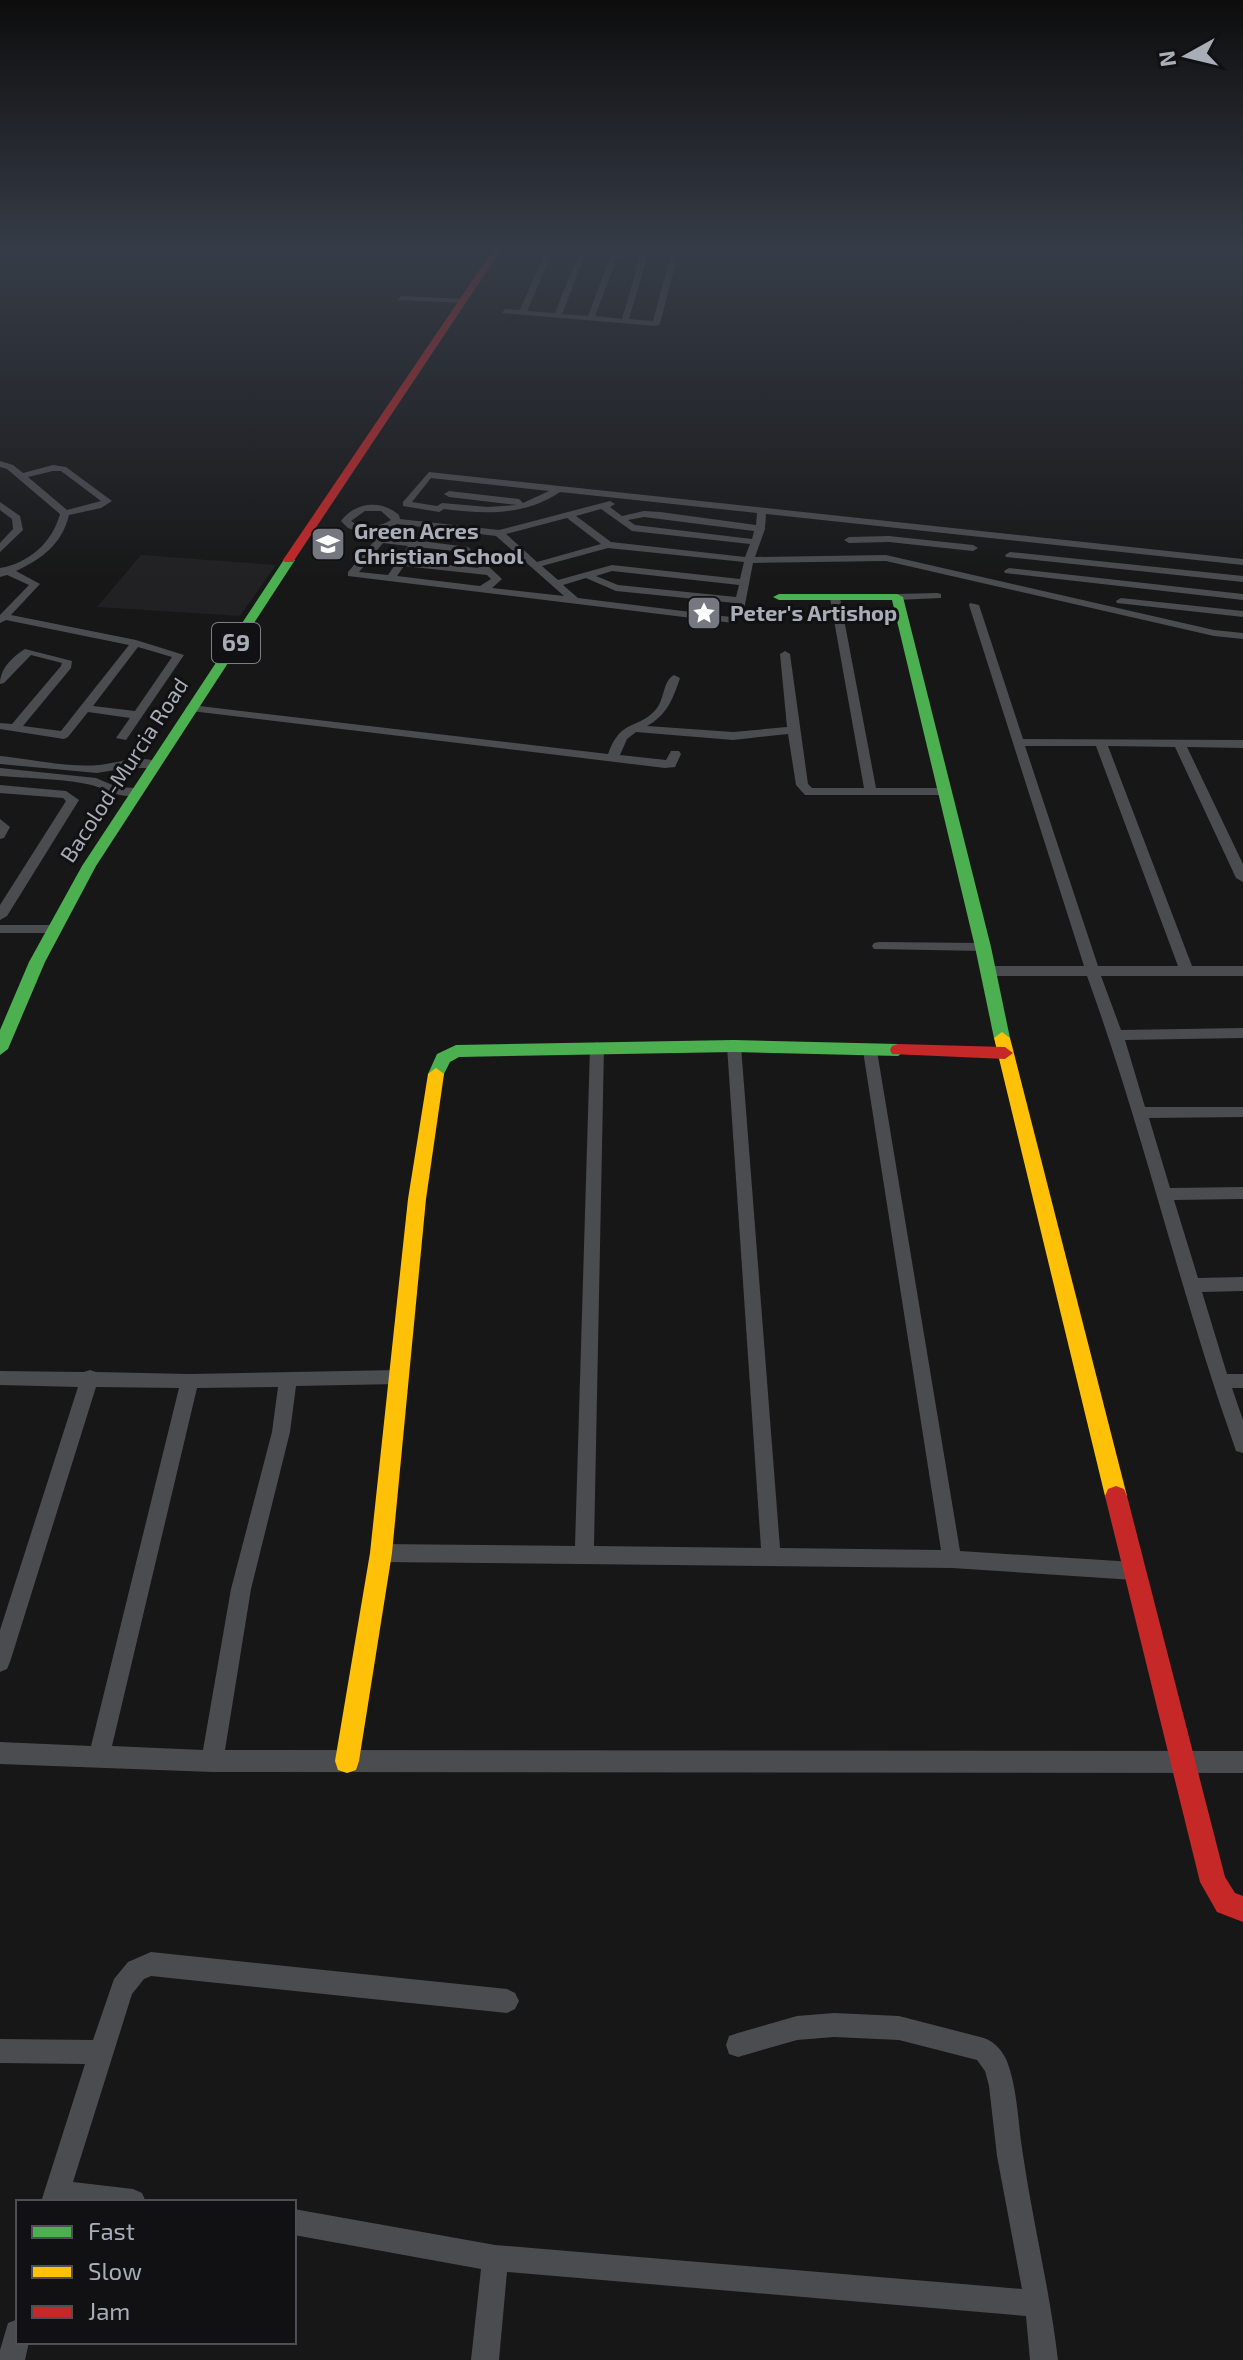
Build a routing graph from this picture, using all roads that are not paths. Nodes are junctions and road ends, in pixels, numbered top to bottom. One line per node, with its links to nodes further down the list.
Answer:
1 (423, 360): 14 (street, Bacolod-Murcia Road / 69)
2 (0, 464): 3 (street)
3 (21, 476): 13 (street); 13 (street)
4 (460, 478): 5 (street); 6 (street); 11 (street)
5 (559, 488): 7 (street); 8 (street)
6 (449, 494): 8 (street); 11 (street)
7 (635, 499): 10 (street); 12 (street)
8 (530, 503): 11 (street)
9 (0, 505): 30 (street)
10 (602, 505): 15 (street); 18 (street)
11 (440, 508): 20 (street)
12 (762, 510): 17 (street); 21 (street)
13 (65, 513): 37 (street)
14 (321, 513): 16 (street); 67 (street, Bacolod-Murcia Road / 69)
15 (568, 514): 22 (street); 28 (street)
16 (348, 516): 19 (street); 19 (street)
17 (826, 516): 23 (street); 25 (street)
18 (620, 519): 21 (street); 26 (street)
19 (395, 521): 20 (street)
20 (429, 524): 22 (street); 27 (street)
21 (760, 529): 26 (street)
22 (499, 533): 36 (street)
23 (974, 533): 24 (street); 29 (street)
24 (1013, 534): 31 (street); 34 (street)
25 (849, 540): 29 (street); 32 (street)
26 (756, 542): 33 (street)
27 (415, 544): 35 (street); 39 (street); 42 (street)
28 (608, 545): 33 (street); 36 (street)
29 (973, 548): 41 (street)
30 (0, 549)
31 (1010, 555): 38 (street); 43 (street)
32 (857, 558): 33 (street); 41 (street)
33 (749, 560): 45 (street)
34 (1243, 562)
35 (401, 563): 39 (street); 42 (street)
36 (536, 565): 44 (street)
37 (2, 571): 59 (street)
38 (1009, 571): 46 (street); 51 (street)
39 (489, 572): 47 (street)
40 (586, 575): 44 (street); 45 (street); 54 (street)
41 (966, 577): 46 (street)
42 (390, 579): 47 (street)
43 (1243, 579)
44 (558, 583): 53 (street)
45 (745, 583): 54 (street)
46 (1008, 586): 55 (street)
47 (482, 590): 53 (street)
48 (937, 596): 50 (street)
49 (779, 597): 52 (street)
50 (897, 597): 52 (street); 88 (street)
51 (1243, 597)
52 (835, 598): 87 (street)
53 (574, 600): 54 (street)
54 (741, 601)
55 (1079, 602): 57 (street); 60 (street)
56 (974, 605): 74 (street)
57 (1169, 606): 58 (street); 60 (street)
58 (1243, 614)
59 (2, 619): 62 (street)
60 (1162, 619): 61 (street)
61 (1243, 636)
62 (136, 643): 66 (street); 68 (street)
63 (785, 654): 72 (street)
64 (674, 678): 71 (street)
65 (0, 681): 70 (street)
66 (85, 708): 68 (street); 78 (street)
67 (191, 708): 80 (street); 82 (street, Bacolod-Murcia Road / 69)
68 (137, 715): 73 (street)
69 (0, 726): 70 (street)
70 (16, 727): 78 (street)
71 (630, 728): 72 (street); 80 (street)
72 (793, 730): 87 (street)
73 (122, 738)
74 (1019, 742): 75 (street); 97 (street)
75 (1101, 743): 76 (street); 99 (street)
76 (1179, 743): 77 (street); 91 (street)
77 (1243, 744)
78 (54, 749): 81 (street); 84 (street)
79 (675, 754): 80 (street)
80 (613, 758)
81 (0, 760)
82 (154, 764): 84 (street); 86 (street, Bacolod-Murcia Road / 69)
83 (0, 772): 84 (street)
84 (61, 772): 86 (street)
85 (0, 789): 92 (street)
86 (136, 792): 94 (street, Bacolod-Murcia Road / 69)
87 (871, 792): 88 (street)
88 (944, 792): 96 (street)
89 (0, 823): 90 (street)
90 (0, 835)
91 (1243, 878)
92 (0, 916)
93 (0, 929): 94 (street)
94 (53, 929): 105 (street, Bacolod-Murcia Road / 69)
95 (879, 946): 96 (street)
96 (983, 947): 98 (street)
97 (1092, 970): 98 (street); 99 (street); 102 (street)
98 (989, 971): 107 (street)
99 (1187, 971): 100 (street)
100 (1243, 971)
101 (1243, 1033): 102 (street)
102 (1116, 1035): 109 (street)
103 (734, 1046): 104 (street); 106 (street); 124 (street)
104 (597, 1047): 115 (street); 123 (street)
105 (0, 1049)
106 (870, 1051): 107 (street); 125 (street)
107 (1005, 1053): 126 (street)
108 (1243, 1112): 109 (street)
109 (1138, 1113): 111 (street)
110 (1243, 1193): 111 (street)
111 (1163, 1194): 113 (street)
112 (1243, 1284): 113 (street)
113 (1192, 1285): 119 (street)
114 (90, 1377): 116 (street); 118 (street); 127 (street)
115 (398, 1377): 117 (street); 122 (street)
116 (0, 1378)
117 (288, 1378): 118 (street); 130 (street)
118 (190, 1381): 129 (street)
119 (1220, 1381): 120 (street); 121 (street)
120 (1243, 1381)
121 (1243, 1445)
122 (381, 1553): 123 (street); 131 (street)
123 (584, 1557): 124 (street)
124 (771, 1557): 125 (street)
125 (952, 1559): 126 (street)
126 (1134, 1571): 133 (street)
127 (0, 1662)
128 (0, 1753): 129 (street)
129 (99, 1757): 130 (street)
130 (212, 1761): 131 (street)
131 (347, 1761): 133 (street)
132 (1243, 1762): 133 (street)
133 (1183, 1764): 134 (street)
134 (1243, 1909)
135 (507, 2001): 138 (street)
136 (738, 2045): 143 (street)
137 (0, 2051): 138 (street)
138 (100, 2052): 139 (street)
139 (56, 2197): 140 (street)
140 (102, 2200)
141 (296, 2222): 142 (street)
142 (495, 2258): 143 (street); 144 (street)
143 (1038, 2304): 145 (street)
144 (485, 2360)
145 (1044, 2360)

